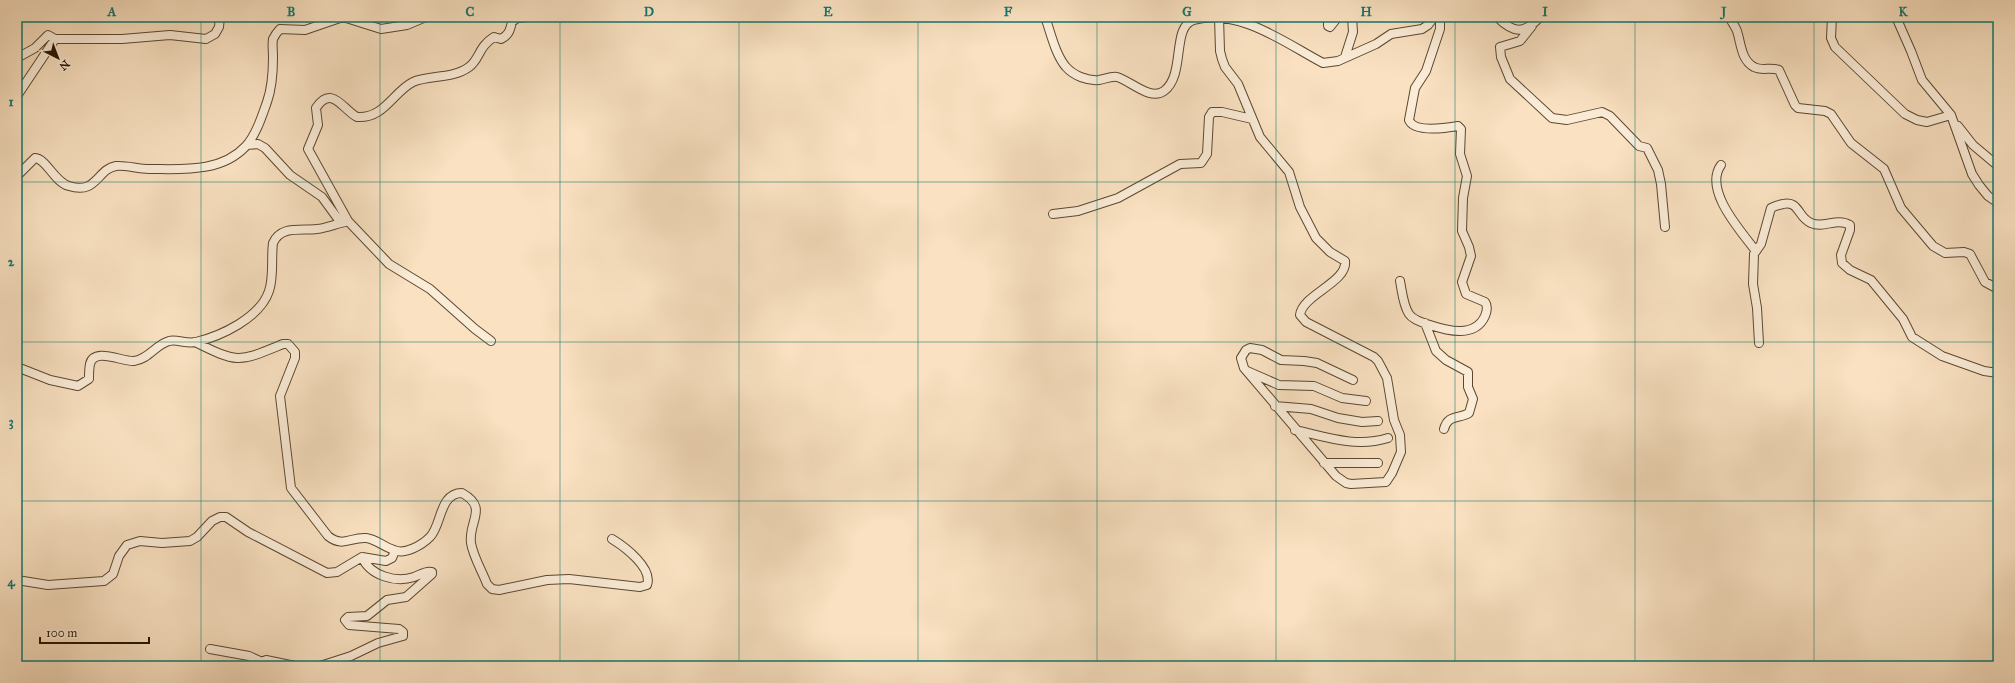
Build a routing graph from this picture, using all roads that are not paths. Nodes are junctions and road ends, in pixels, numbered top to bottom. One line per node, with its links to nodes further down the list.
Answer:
1 (220, 17): 17 (street)
2 (426, 17): 23 (street)
3 (529, 17): 29 (street)
4 (1046, 17): 5 (street)
5 (1219, 17): 18 (street); 22 (street)
6 (1328, 17): 7 (street)
7 (1338, 17)
8 (1352, 17): 18 (street)
9 (1434, 17): 18 (street)
10 (1440, 17): 34 (street)
11 (1497, 17): 16 (street)
12 (1540, 17): 16 (street)
13 (1729, 17): 33 (street)
14 (1832, 17): 21 (street)
15 (1896, 17): 21 (street)
16 (1532, 26): 30 (street)
17 (54, 39): 19 (street); 20 (street)
18 (1346, 57)
19 (17, 58)
20 (17, 96)
21 (1952, 117): 25 (street); 27 (street)
22 (1252, 119): 28 (street); 48 (street)
23 (247, 145): 26 (street); 29 (street)
24 (1721, 165): 31 (street)
25 (1998, 166)
26 (17, 176)
27 (1998, 202)
28 (1053, 214)
29 (344, 222): 35 (street); 36 (street)
30 (1665, 227)
31 (1755, 250): 37 (street); 40 (street)
32 (1400, 281): 34 (street)
33 (1998, 289)
34 (1425, 323): 45 (street)
35 (491, 341)
36 (195, 342): 38 (street); 51 (street)
37 (1760, 343)
38 (17, 367)
39 (1246, 370): 41 (street); 42 (street); 43 (street)
40 (1998, 373)
41 (1353, 380)
42 (1366, 402)
43 (1275, 406): 44 (street); 46 (street)
44 (1378, 421)
45 (1444, 429)
46 (1295, 430): 47 (street); 48 (street)
47 (1388, 438)
48 (1324, 463): 49 (street)
49 (1378, 463)
50 (612, 539): 51 (street)
51 (395, 551): 52 (street)
52 (362, 557): 53 (street); 57 (street)
53 (17, 580)
54 (210, 649): 55 (street)
55 (263, 664): 56 (street)
56 (294, 666)
57 (320, 666)

